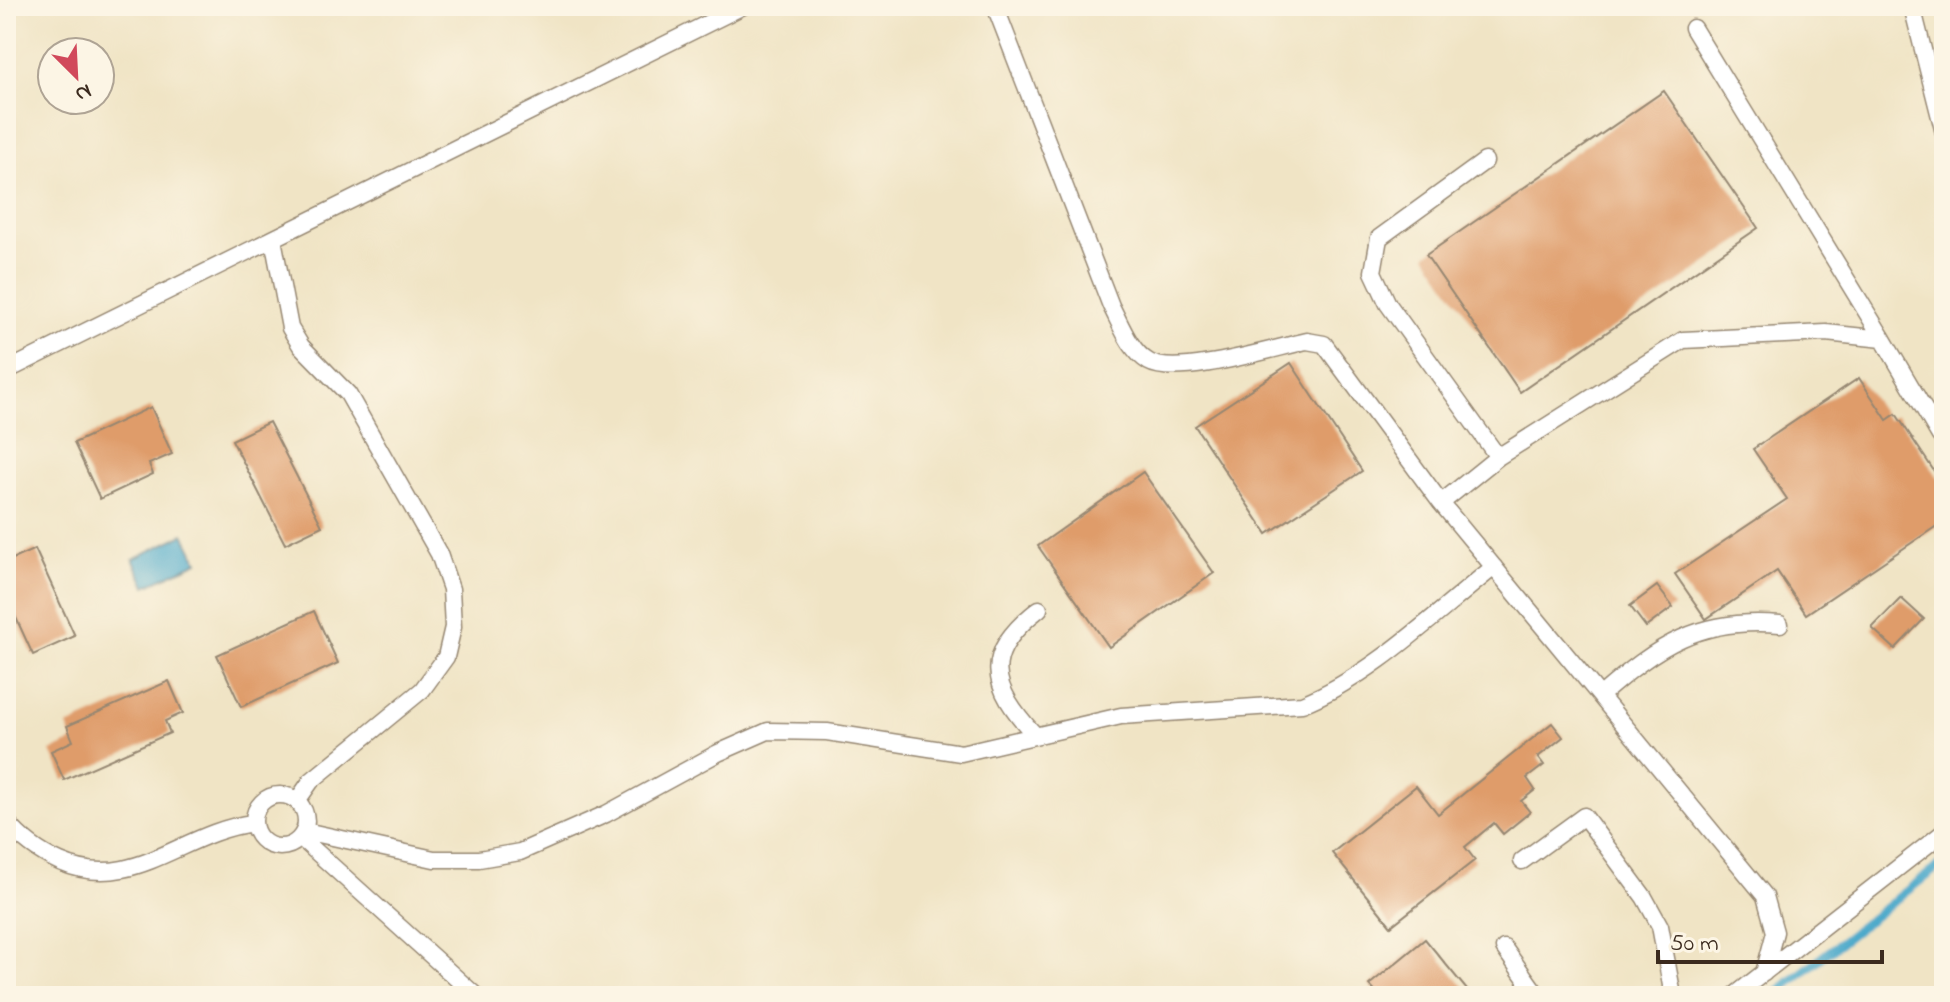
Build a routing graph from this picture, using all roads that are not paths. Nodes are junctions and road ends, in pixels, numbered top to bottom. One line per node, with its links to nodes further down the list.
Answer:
1 (743, 6): 7 (lane)
2 (995, 6): 12 (lane)
3 (1912, 6): 5 (lane)
4 (1693, 28): 8 (lane)
5 (1944, 133)
6 (1485, 161): 11 (lane)
7 (273, 239): 9 (lane); 18 (lane)
8 (1883, 339): 10 (lane); 11 (lane)
9 (6, 371)
10 (1940, 436)
11 (1498, 457): 12 (lane)
12 (1441, 503): 13 (lane)
13 (1494, 567): 16 (lane); 17 (lane)
14 (1039, 609): 17 (lane)
15 (1780, 624): 16 (lane)
16 (1600, 696): 25 (lane)
17 (1035, 735): 22 (lane)
18 (297, 801): 20 (lane); 22 (lane)
19 (6, 821): 20 (lane)
20 (253, 823): 22 (lane)
21 (1944, 832): 25 (lane)
22 (303, 834): 26 (lane)
23 (1522, 861): 28 (lane)
24 (1504, 948): 27 (lane)
25 (1764, 973): 29 (lane)
26 (476, 996)
27 (1538, 996)
28 (1673, 996)
29 (1734, 996)

